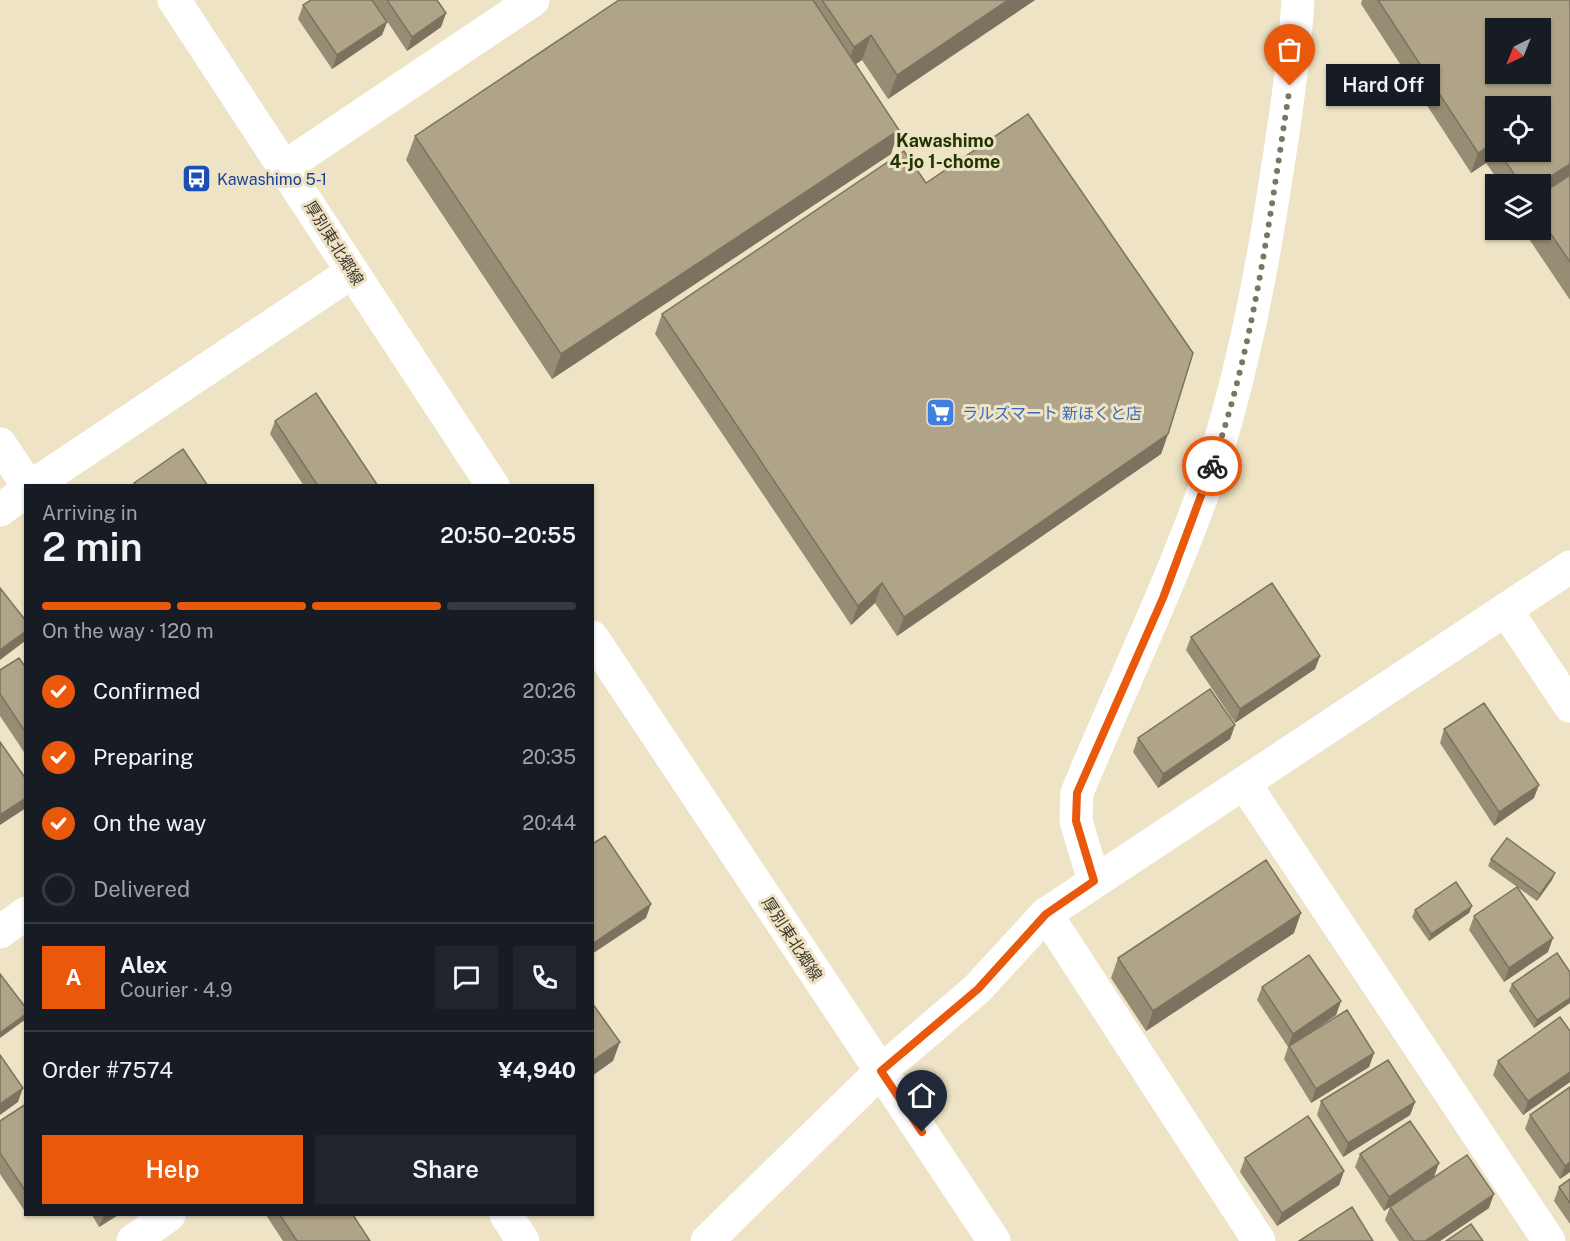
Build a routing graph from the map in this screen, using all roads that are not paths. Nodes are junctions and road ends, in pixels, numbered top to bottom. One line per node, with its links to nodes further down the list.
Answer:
1 (174, 0): 4 (street, 厚別東北郷線)
2 (533, 0): 4 (street)
3 (1298, 0): 17 (street)
4 (286, 166): 5 (street, 厚別東北郷線)
5 (352, 272): 8 (street); 9 (street, 厚別東北郷線)
6 (0, 444): 7 (street)
7 (29, 484)
8 (33, 484)
9 (492, 484)
10 (24, 492): 11 (street)
11 (0, 510)
12 (1570, 567): 13 (street)
13 (1506, 610): 15 (street); 16 (street)
14 (594, 640): 21 (street, 厚別東北郷線)
15 (1570, 706)
16 (1244, 783): 17 (street); 29 (street)
17 (1094, 881): 19 (street)
18 (24, 914): 20 (street)
19 (1046, 914): 21 (street); 28 (street)
20 (0, 932)
21 (881, 1071): 26 (street); 27 (street, 厚別東北郷線)
22 (168, 1216): 24 (street)
23 (507, 1216): 25 (street)
24 (133, 1241)
25 (523, 1241)
26 (707, 1241)
27 (994, 1241)
28 (1259, 1241)
29 (1549, 1241)

